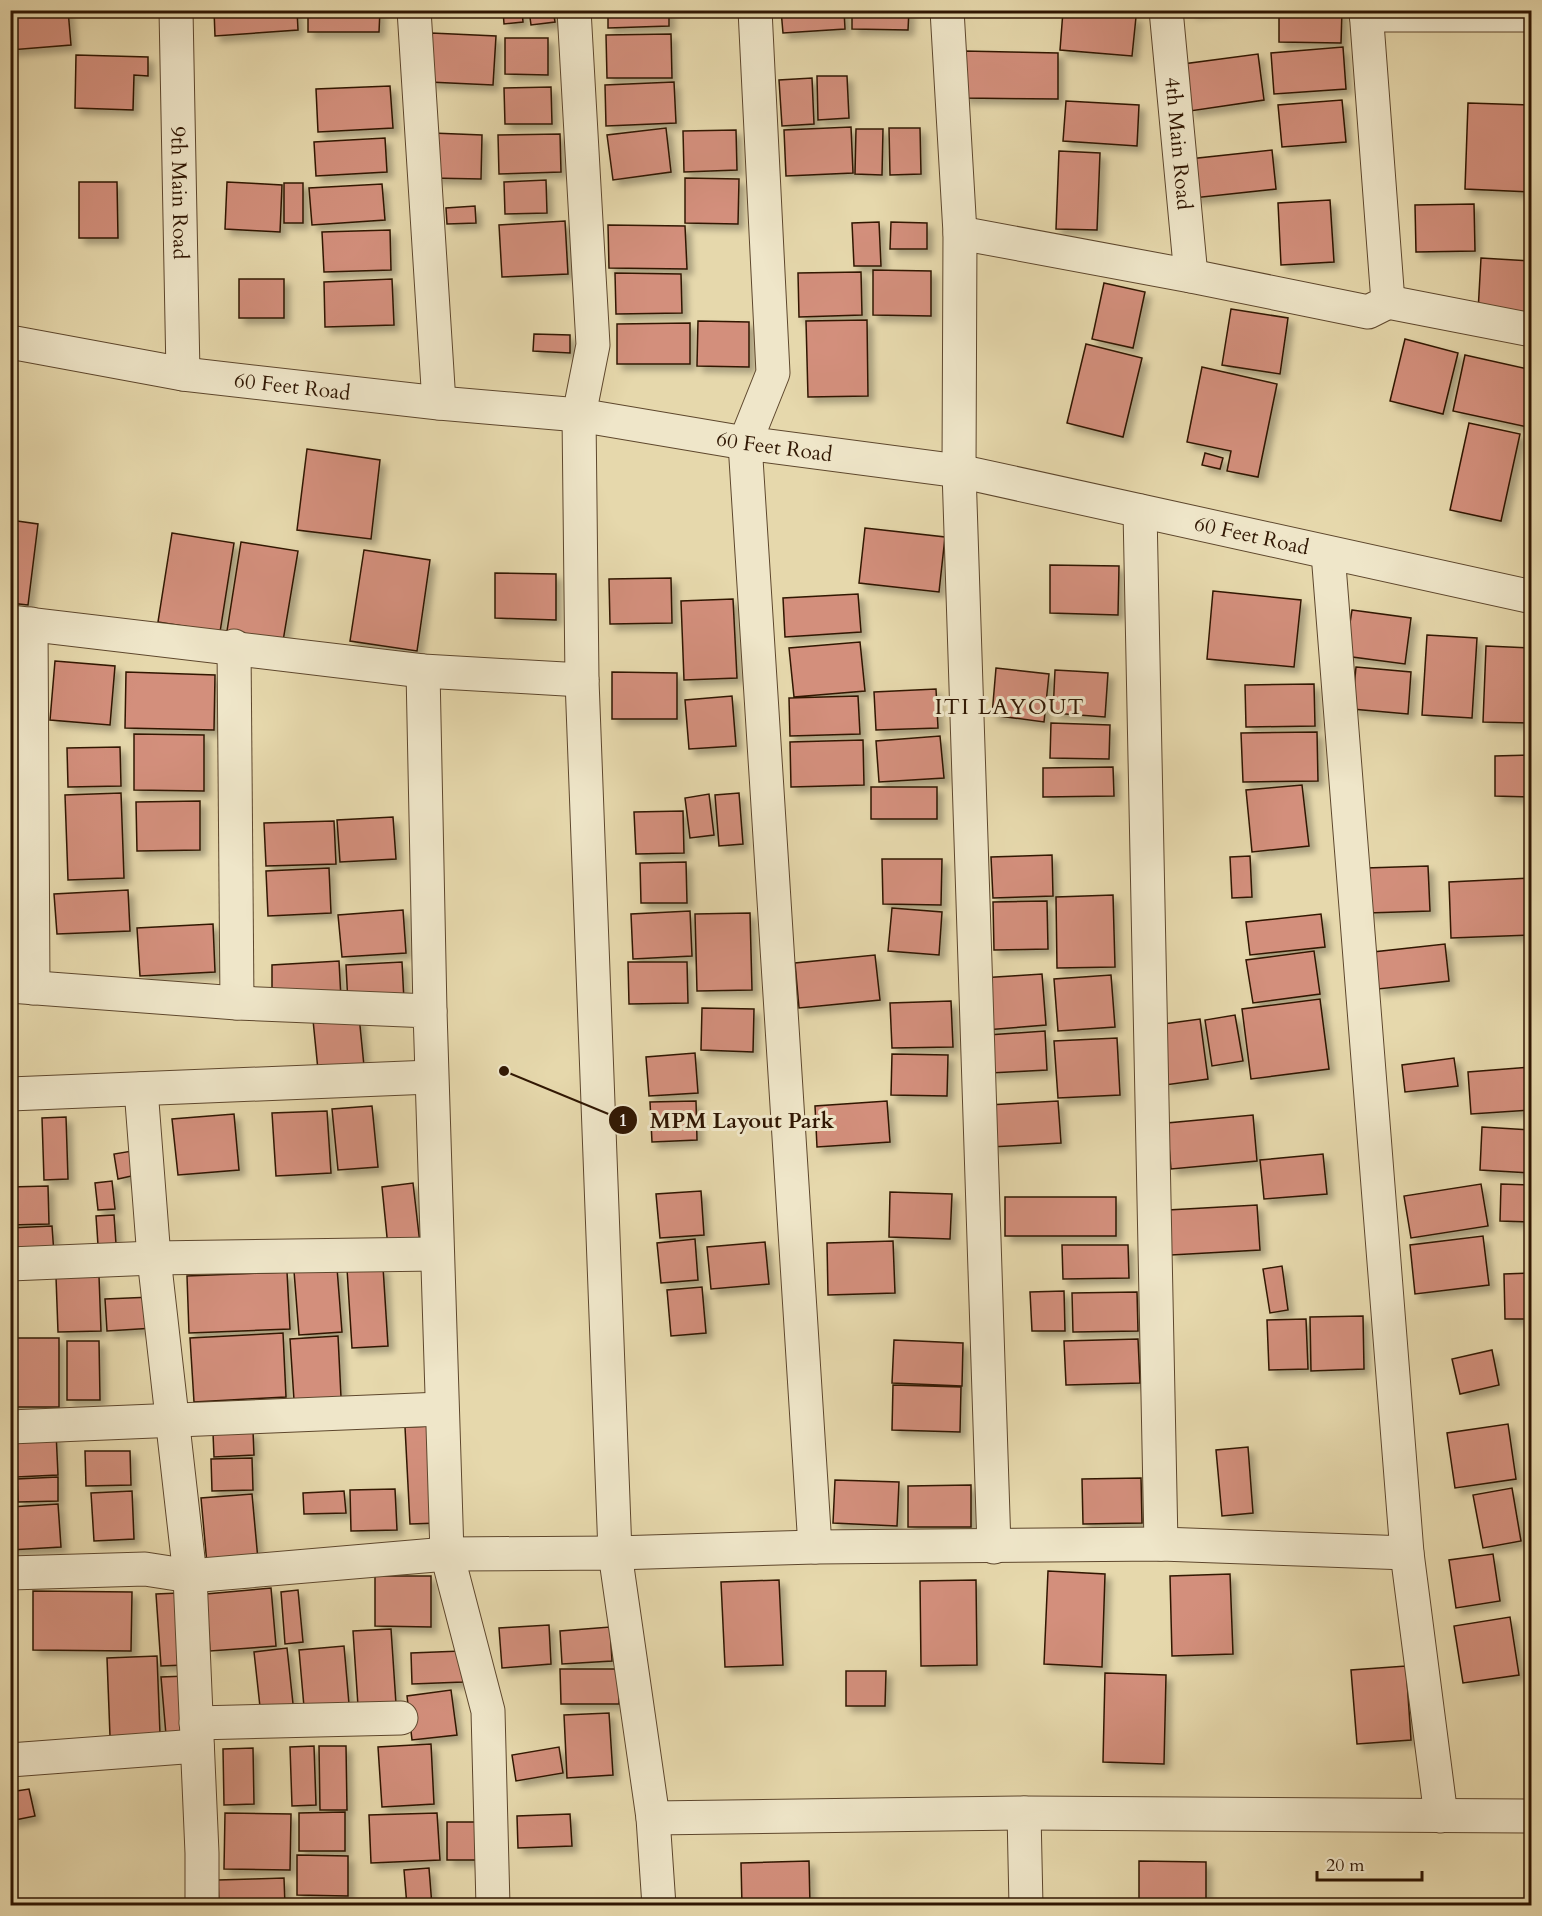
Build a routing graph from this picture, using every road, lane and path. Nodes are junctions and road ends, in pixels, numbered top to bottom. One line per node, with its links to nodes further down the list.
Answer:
1 (176, 10): 14 (street, 9th Main Road)
2 (414, 10): 15 (street)
3 (574, 10): 16 (street)
4 (755, 10): 17 (street)
5 (946, 10): 9 (street)
6 (1166, 10): 10 (street, 4th Main Road)
7 (1366, 13): 8 (street); 11 (street)
8 (1532, 15)
9 (960, 234): 10 (street); 18 (street)
10 (1191, 276): 11 (street)
11 (1388, 302): 12 (street)
12 (1532, 330)
13 (10, 342): 14 (street, 60 Feet Road)
14 (183, 374): 15 (street, 60 Feet Road)
15 (439, 403): 16 (street, 60 Feet Road)
16 (579, 415): 17 (street, 60 Feet Road); 25 (street)
17 (745, 443): 18 (street, 60 Feet Road); 39 (street)
18 (959, 471): 19 (street, 60 Feet Road); 40 (street)
19 (1140, 511): 20 (street, 60 Feet Road); 38 (street)
20 (1328, 553): 21 (street, 60 Feet Road); 41 (street)
21 (1532, 597)
22 (21, 623): 23 (street); 26 (street)
23 (234, 646): 24 (street); 27 (street)
24 (423, 671): 25 (street); 28 (street)
25 (582, 680): 42 (street)
26 (22, 987): 27 (street)
27 (237, 1003): 28 (street)
28 (430, 1011): 29 (street)
29 (431, 1077): 30 (street); 32 (street)
30 (141, 1089): 31 (street); 33 (street)
31 (10, 1094)
32 (436, 1254): 33 (street); 35 (street)
33 (154, 1258): 34 (street); 36 (street)
34 (10, 1264)
35 (441, 1409): 36 (street); 43 (street)
36 (173, 1420): 37 (street); 45 (street)
37 (10, 1427)
38 (1161, 1544): 40 (street); 41 (street)
39 (815, 1547): 40 (street); 42 (street)
40 (994, 1547)
41 (1407, 1552): 50 (street)
42 (615, 1553): 43 (street); 52 (street)
43 (447, 1554): 45 (street); 54 (street)
44 (10, 1573): 45 (street)
45 (190, 1576): 47 (street)
46 (401, 1718): 47 (street)
47 (197, 1735): 48 (street); 53 (street)
48 (10, 1760)
49 (1024, 1814): 50 (street); 52 (street); 56 (street)
50 (1441, 1816): 51 (street)
51 (1532, 1816)
52 (653, 1818): 55 (street)
53 (202, 1905)
54 (493, 1905)
55 (659, 1905)
56 (1026, 1905)

